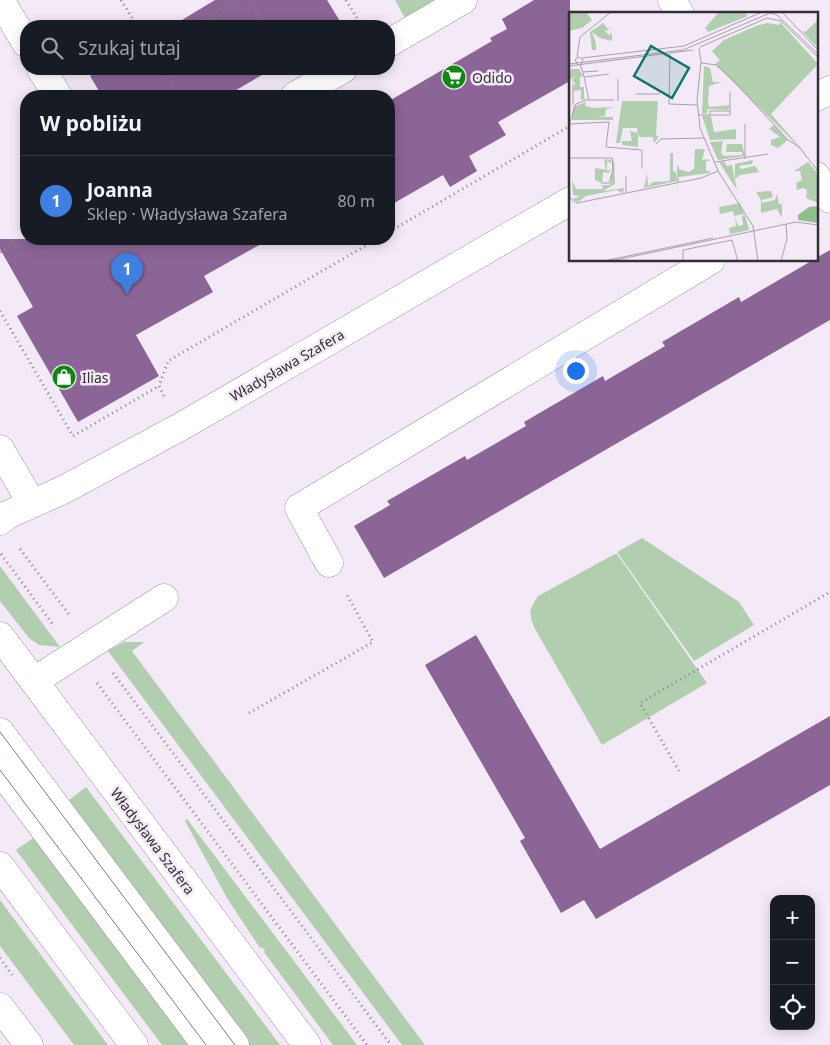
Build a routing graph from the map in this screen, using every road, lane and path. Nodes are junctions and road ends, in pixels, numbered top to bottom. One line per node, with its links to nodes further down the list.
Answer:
1 (0, 0): 13 (street)
2 (122, 0): 9 (path)
3 (239, 0): 10 (path)
4 (250, 0): 11 (path)
5 (346, 0): 12 (path)
6 (463, 0): 14 (street)
7 (672, 0): 8 (street)
8 (679, 12)
9 (134, 20)
10 (206, 20)
11 (262, 20)
12 (358, 20)
13 (20, 34)
14 (395, 40)
15 (45, 75): 18 (street)
16 (166, 75): 19 (path)
17 (332, 75): 20 (street)
18 (54, 90)
19 (174, 90)
20 (306, 90)
21 (830, 90): 22 (street)
22 (818, 96)
23 (569, 127): 25 (path)
24 (569, 202): 32 (street, Władysława Szafera)
25 (395, 228)
26 (14, 245): 28 (path)
27 (366, 245): 31 (path)
28 (0, 252)
29 (709, 261): 38 (street)
30 (0, 313): 31 (path)
31 (158, 386): 32 (path)
32 (182, 426): 34 (street, Władysława Szafera)
33 (0, 449): 34 (street)
34 (32, 504): 35 (street, Władysława Szafera)
35 (0, 521)
36 (17, 545): 42 (path)
37 (0, 552): 42 (path)
38 (329, 563): 44 (path)
39 (830, 592): 47 (path)
40 (164, 598): 42 (street)
41 (0, 636): 43 (street, Władysława Szafera)
42 (84, 650): 43 (street); 55 (path); 56 (path)
43 (34, 681): 54 (street, Władysława Szafera)
44 (249, 713)
45 (0, 732): 53 (street)
46 (0, 770): 52 (street)
47 (679, 771)
48 (0, 866): 51 (street)
49 (0, 1006): 50 (street)
50 (29, 1045)
51 (134, 1045)
52 (206, 1045)
53 (236, 1045)
54 (307, 1045)
55 (367, 1045)
56 (391, 1045)

